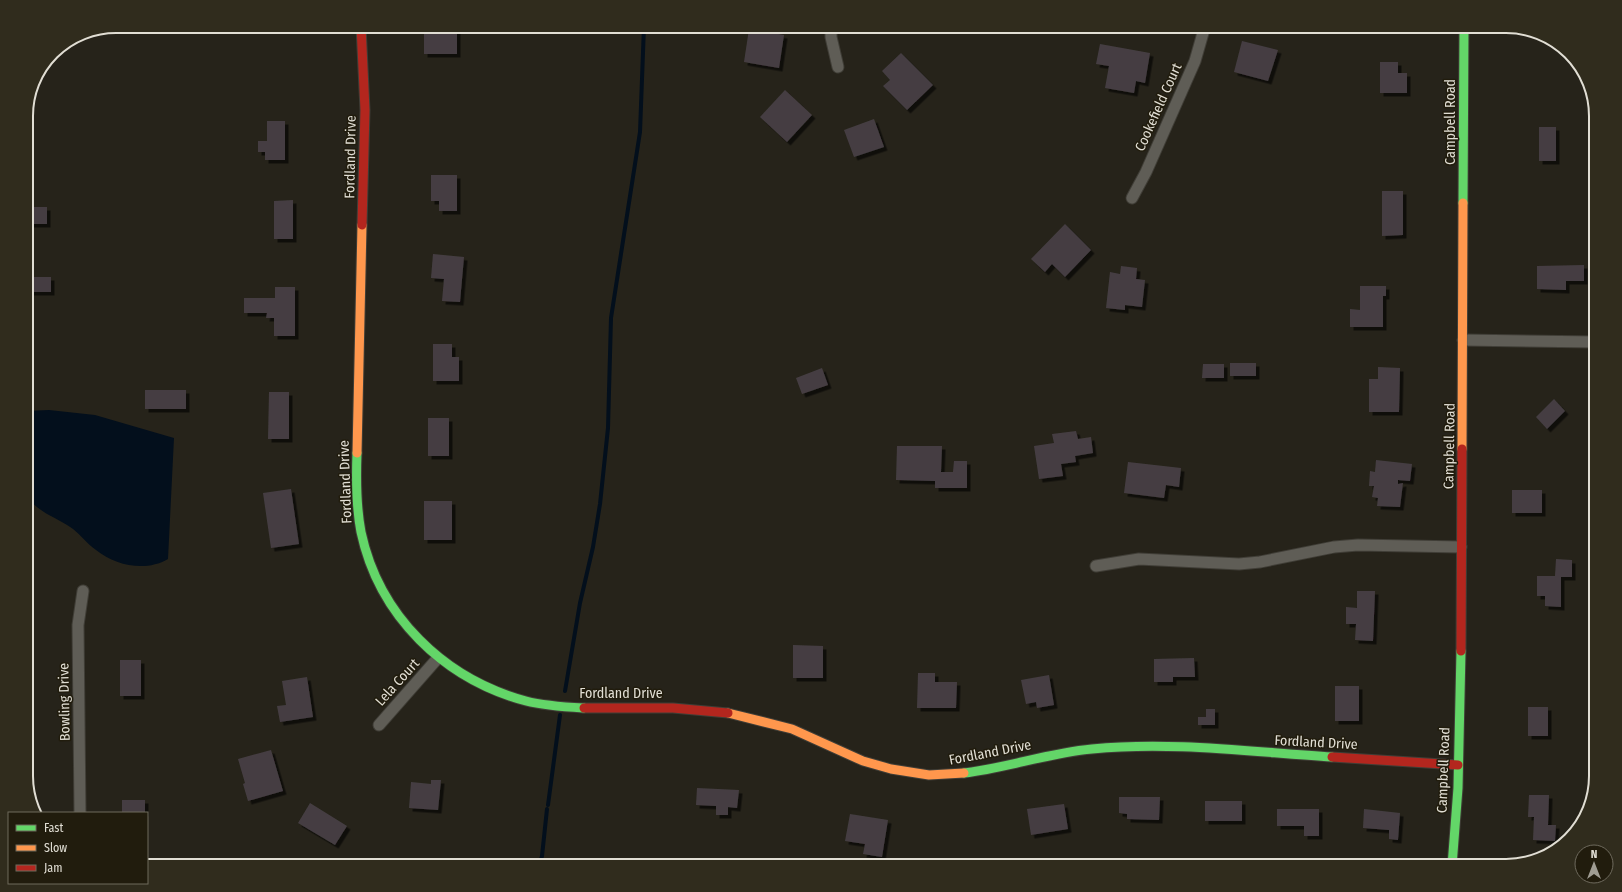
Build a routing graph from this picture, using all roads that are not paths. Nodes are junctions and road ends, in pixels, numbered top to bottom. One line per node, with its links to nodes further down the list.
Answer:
1 (361, 33): 12 (street, Fordland Drive)
2 (831, 33): 5 (street)
3 (1203, 33): 6 (street, Cookefield Court)
4 (1464, 33): 7 (street, Campbell Road)
5 (838, 67)
6 (1132, 198)
7 (1463, 340): 8 (street); 9 (street, Campbell Road)
8 (1589, 342)
9 (1461, 547): 10 (street); 14 (street, Campbell Road)
10 (1096, 566)
11 (83, 591): 15 (street, Bowling Drive)
12 (437, 659): 13 (street, Lela Court); 14 (street, Fordland Drive)
13 (379, 725)
14 (1458, 765): 16 (street, Campbell Road)
15 (80, 812)
16 (1452, 859)

